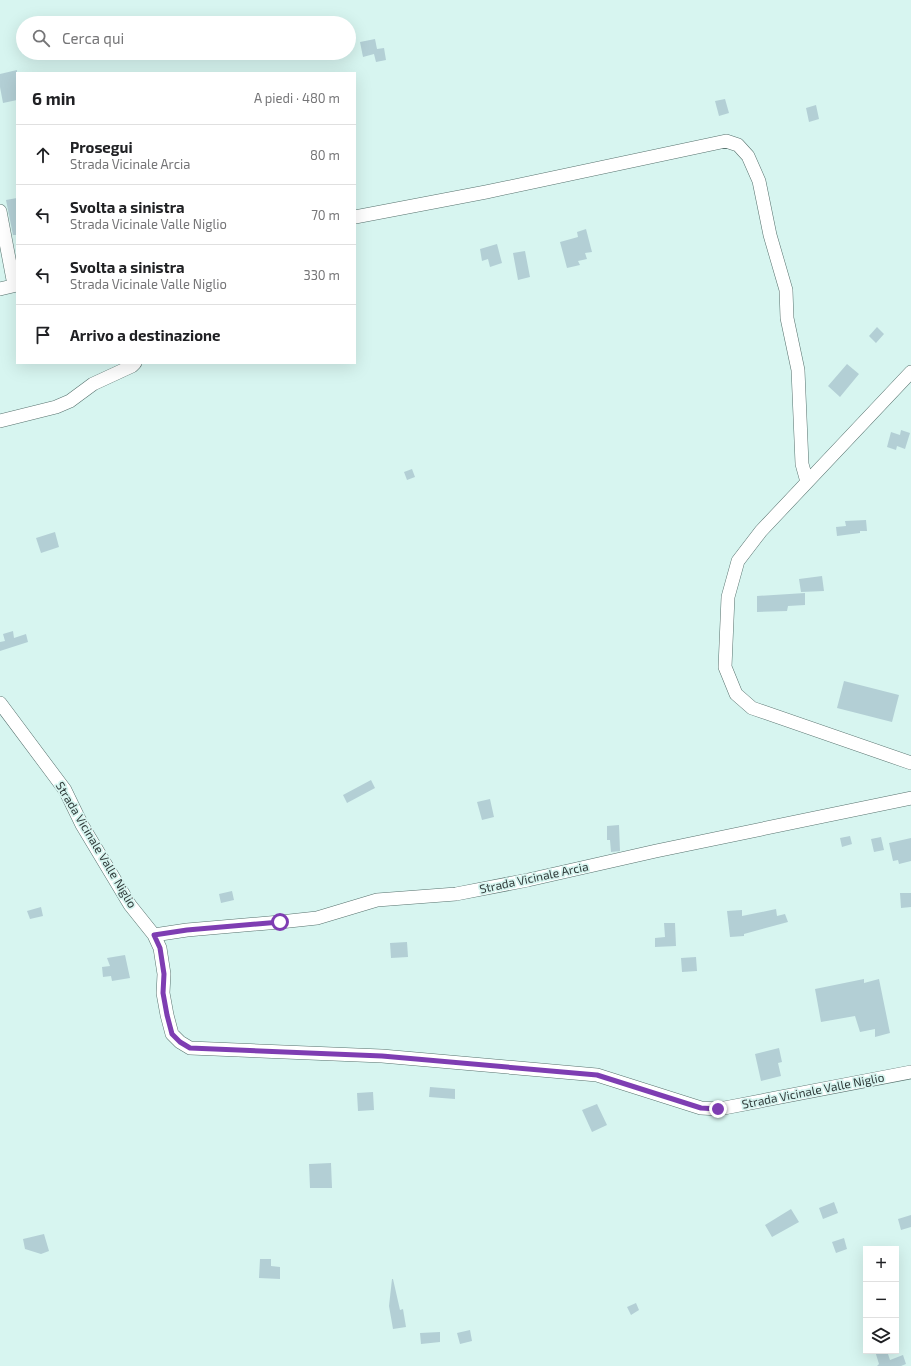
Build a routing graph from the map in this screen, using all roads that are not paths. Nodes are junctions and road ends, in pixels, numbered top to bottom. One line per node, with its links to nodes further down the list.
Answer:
1 (0, 211): 3 (street)
2 (356, 217): 8 (street)
3 (16, 285): 4 (street)
4 (0, 289)
5 (134, 364): 7 (street)
6 (911, 372): 8 (street)
7 (0, 421)
8 (807, 482): 10 (street)
9 (0, 703): 12 (street, Strada Vicinale Valle Niglio)
10 (911, 762)
11 (911, 798): 12 (street, Strada Vicinale Arcia)
12 (154, 935): 13 (street, Strada Vicinale Valle Niglio)
13 (911, 1072)

